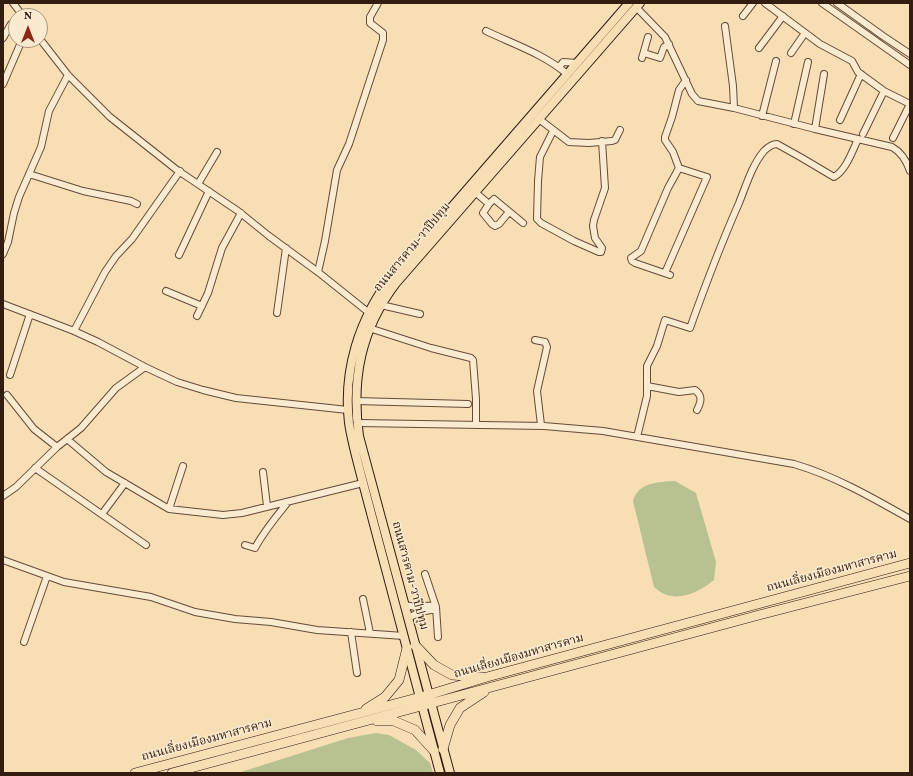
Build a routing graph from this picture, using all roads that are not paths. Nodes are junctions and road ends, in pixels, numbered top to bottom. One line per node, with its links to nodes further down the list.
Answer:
1 (13, 3): 9 (street)
2 (23, 3): 9 (street)
3 (378, 3): 66 (street)
4 (753, 3): 10 (street)
5 (766, 3): 11 (street)
6 (822, 3): 27 (street)
7 (837, 3): 23 (street)
8 (632, 4): 18 (street); 26 (main road, ถนนสารคาม-วาปีปทุม); 39 (main road, ถนนสารคาม-วาปีปทุม)
9 (17, 8)
10 (743, 16)
11 (783, 16): 15 (street); 21 (street)
12 (725, 26): 37 (street)
13 (8, 29): 17 (street)
14 (486, 32): 28 (street)
15 (805, 33): 22 (street); 31 (street)
16 (648, 37): 18 (street)
17 (3, 38)
18 (669, 44): 33 (street)
19 (19, 48): 34 (street)
20 (47, 48): 32 (street)
21 (759, 48)
22 (791, 53)
23 (910, 54)
24 (776, 61): 38 (street)
25 (808, 62): 41 (street)
26 (577, 63): 28 (street); 29 (main road, ถนนสารคาม-วาปีปทุม)
27 (910, 65)
28 (559, 67): 29 (street)
29 (567, 74): 50 (main road, ถนนสารคาม-วาปีปทุม)
30 (824, 74): 42 (street)
31 (861, 74): 35 (street); 40 (street)
32 (68, 75): 52 (street); 54 (street)
33 (686, 80): 37 (street); 51 (street)
34 (3, 84)
35 (884, 92): 36 (street); 45 (street)
36 (910, 104): 46 (street)
37 (734, 108): 38 (street)
38 (762, 116): 41 (street)
39 (539, 119): 44 (street); 50 (main road, ถนนสารคาม-วาปีปทุม)
40 (840, 120)
41 (794, 124): 42 (street)
42 (815, 129): 47 (street)
43 (620, 130): 48 (street)
44 (553, 131): 48 (street); 48 (street)
45 (863, 134)
46 (893, 138)
47 (858, 139): 53 (street); 81 (street)
48 (602, 142)
49 (217, 152): 55 (street)
50 (496, 162): 57 (main road, ถนนสารคาม-วาปีปทุม); 71 (main road, ถนนสารคาม-วาปีปทุม)
51 (679, 168): 51 (street)
52 (180, 171): 55 (street); 77 (street)
53 (910, 171)
54 (29, 174): 58 (street); 64 (street)
55 (198, 184): 56 (street)
56 (209, 191): 61 (street); 65 (street)
57 (475, 192): 59 (street); 69 (main road, ถนนสารคาม-วาปีปทุม)
58 (137, 204)
59 (489, 204): 60 (street); 60 (street)
60 (509, 212): 62 (street)
61 (241, 213): 63 (street); 70 (street)
62 (523, 223)
63 (286, 248): 66 (street); 73 (street)
64 (3, 254)
65 (179, 255)
66 (318, 272): 71 (street)
67 (166, 291): 70 (street)
68 (3, 304): 72 (street)
69 (381, 305): 74 (street); 76 (main road, ถนนสารคาม-วาปีปทุม)
70 (202, 306): 75 (street)
71 (368, 312): 85 (main road, ถนนสารคาม-วาปีปทุม)
72 (30, 314): 77 (street); 80 (street)
73 (277, 314)
74 (420, 314)
75 (197, 316)
76 (369, 328): 83 (main road, ถนนสารคาม-วาปีปทุม); 88 (street)
77 (74, 331): 79 (street)
78 (535, 340): 89 (street)
79 (145, 367): 85 (street); 91 (street)
80 (10, 375)
81 (647, 386): 86 (street); 90 (street)
82 (7, 395): 92 (street)
83 (356, 401): 84 (street); 87 (main road, ถนนสารคาม-วาปีปทุม)
84 (468, 404)
85 (348, 410): 97 (main road, ถนนสารคาม-วาปีปทุม)
86 (698, 410)
87 (358, 423): 88 (street); 104 (main road, ถนนสารคาม-วาปีปทุม)
88 (476, 424): 89 (street)
89 (541, 426): 90 (street)
90 (637, 437): 103 (street)
91 (67, 439): 92 (street); 96 (street)
92 (57, 447): 94 (street)
93 (183, 466): 101 (street)
94 (35, 468): 98 (street); 102 (street)
95 (262, 472): 100 (street)
96 (125, 483): 101 (street); 102 (street)
97 (363, 483): 99 (street); 104 (main road, ถนนสารคาม-วาปีปทุม)
98 (3, 496)
99 (288, 502): 100 (street); 106 (street)
100 (267, 506): 101 (street)
101 (169, 509)
102 (102, 514): 105 (street)
103 (910, 519)
104 (377, 520): 113 (main road, ถนนสารคาม-วาปีปทุม); 118 (main road, ถนนสารคาม-วาปีปทุม)
105 (146, 545)
106 (245, 545)
107 (3, 560): 110 (street)
108 (910, 563): 123 (highway, ถนนเลี่ยงเมืองมหาสารคาม)
109 (425, 574): 114 (street)
110 (47, 576): 116 (street); 120 (street)
111 (910, 576): 124 (highway, ถนนเลี่ยงเมืองมหาสารคาม)
112 (363, 599): 117 (street)
113 (404, 605): 114 (street); 115 (main road, ถนนสารคาม-วาปีปทุม)
114 (436, 607): 115 (street); 119 (street)
115 (408, 618): 121 (main road, ถนนสารคาม-วาปีปทุม)
116 (352, 632): 117 (street); 122 (street)
117 (370, 633): 118 (street)
118 (404, 636): 121 (main road, ถนนสารคาม-วาปีปทุม)
119 (438, 637)
120 (24, 642)
121 (411, 647): 123 (highway); 125 (main road, ถนนสารคาม-วาปีปทุม); 126 (highway)
122 (357, 673)
123 (488, 677): 125 (highway, ถนนเลี่ยงเมืองมหาสารคาม)
124 (492, 687): 125 (highway, ถนนเลี่ยงเมืองมหาสารคาม); 127 (highway)
125 (425, 701): 126 (highway, ถนนเลี่ยงเมืองมหาสารคาม); 127 (main road, ถนนสารคาม-วาปีปทุม)
126 (360, 718): 127 (highway); 128 (highway, ถนนเลี่ยงเมืองมหาสารคาม); 129 (highway, ถนนเลี่ยงเมืองมหาสารคาม)
127 (438, 750): 130 (main road, ถนนสารคาม-วาปีปทุม); 131 (main road, ถนนสารคาม-วาปีปทุม)
128 (177, 772)
129 (135, 773)
130 (440, 773)
131 (450, 773)

